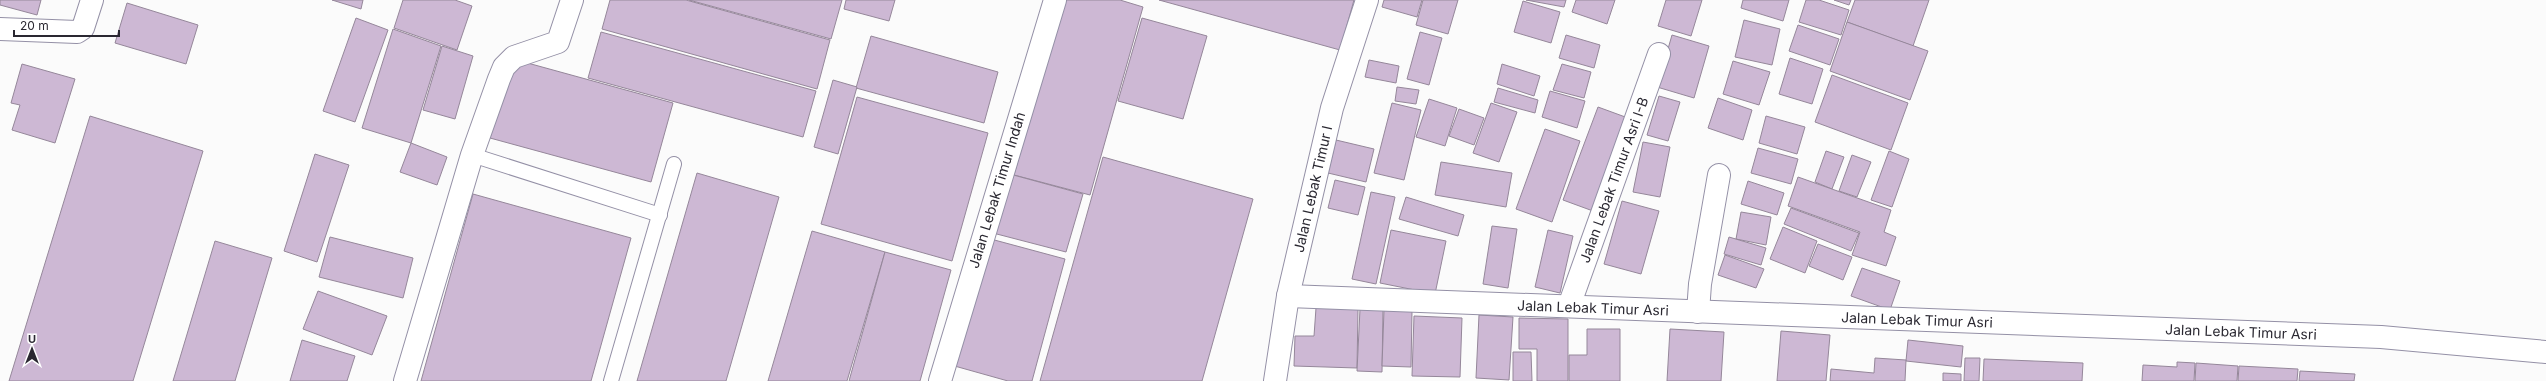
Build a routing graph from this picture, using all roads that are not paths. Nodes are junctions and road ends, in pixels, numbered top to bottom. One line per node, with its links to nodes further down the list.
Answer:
1 (92, 0): 5 (street)
2 (572, 0): 7 (street)
3 (1055, 0): 17 (street, Jalan Lebak Timur Indah)
4 (1367, 0): 11 (street, Jalan Lebak Timur I)
5 (0, 29)
6 (1659, 54): 12 (street, Jalan Lebak Timur Asri I-B)
7 (472, 155): 10 (lane); 15 (street)
8 (674, 164): 10 (lane)
9 (1719, 175): 13 (street)
10 (660, 215): 16 (lane)
11 (1288, 296): 12 (street, Jalan Lebak Timur Asri); 18 (street, Jalan Lebak Timur I)
12 (1569, 306): 13 (street, Jalan Lebak Timur Asri)
13 (1698, 312): 14 (street, Jalan Lebak Timur Asri)
14 (2546, 352)
15 (405, 381)
16 (611, 381)
17 (940, 381)
18 (1275, 381)

